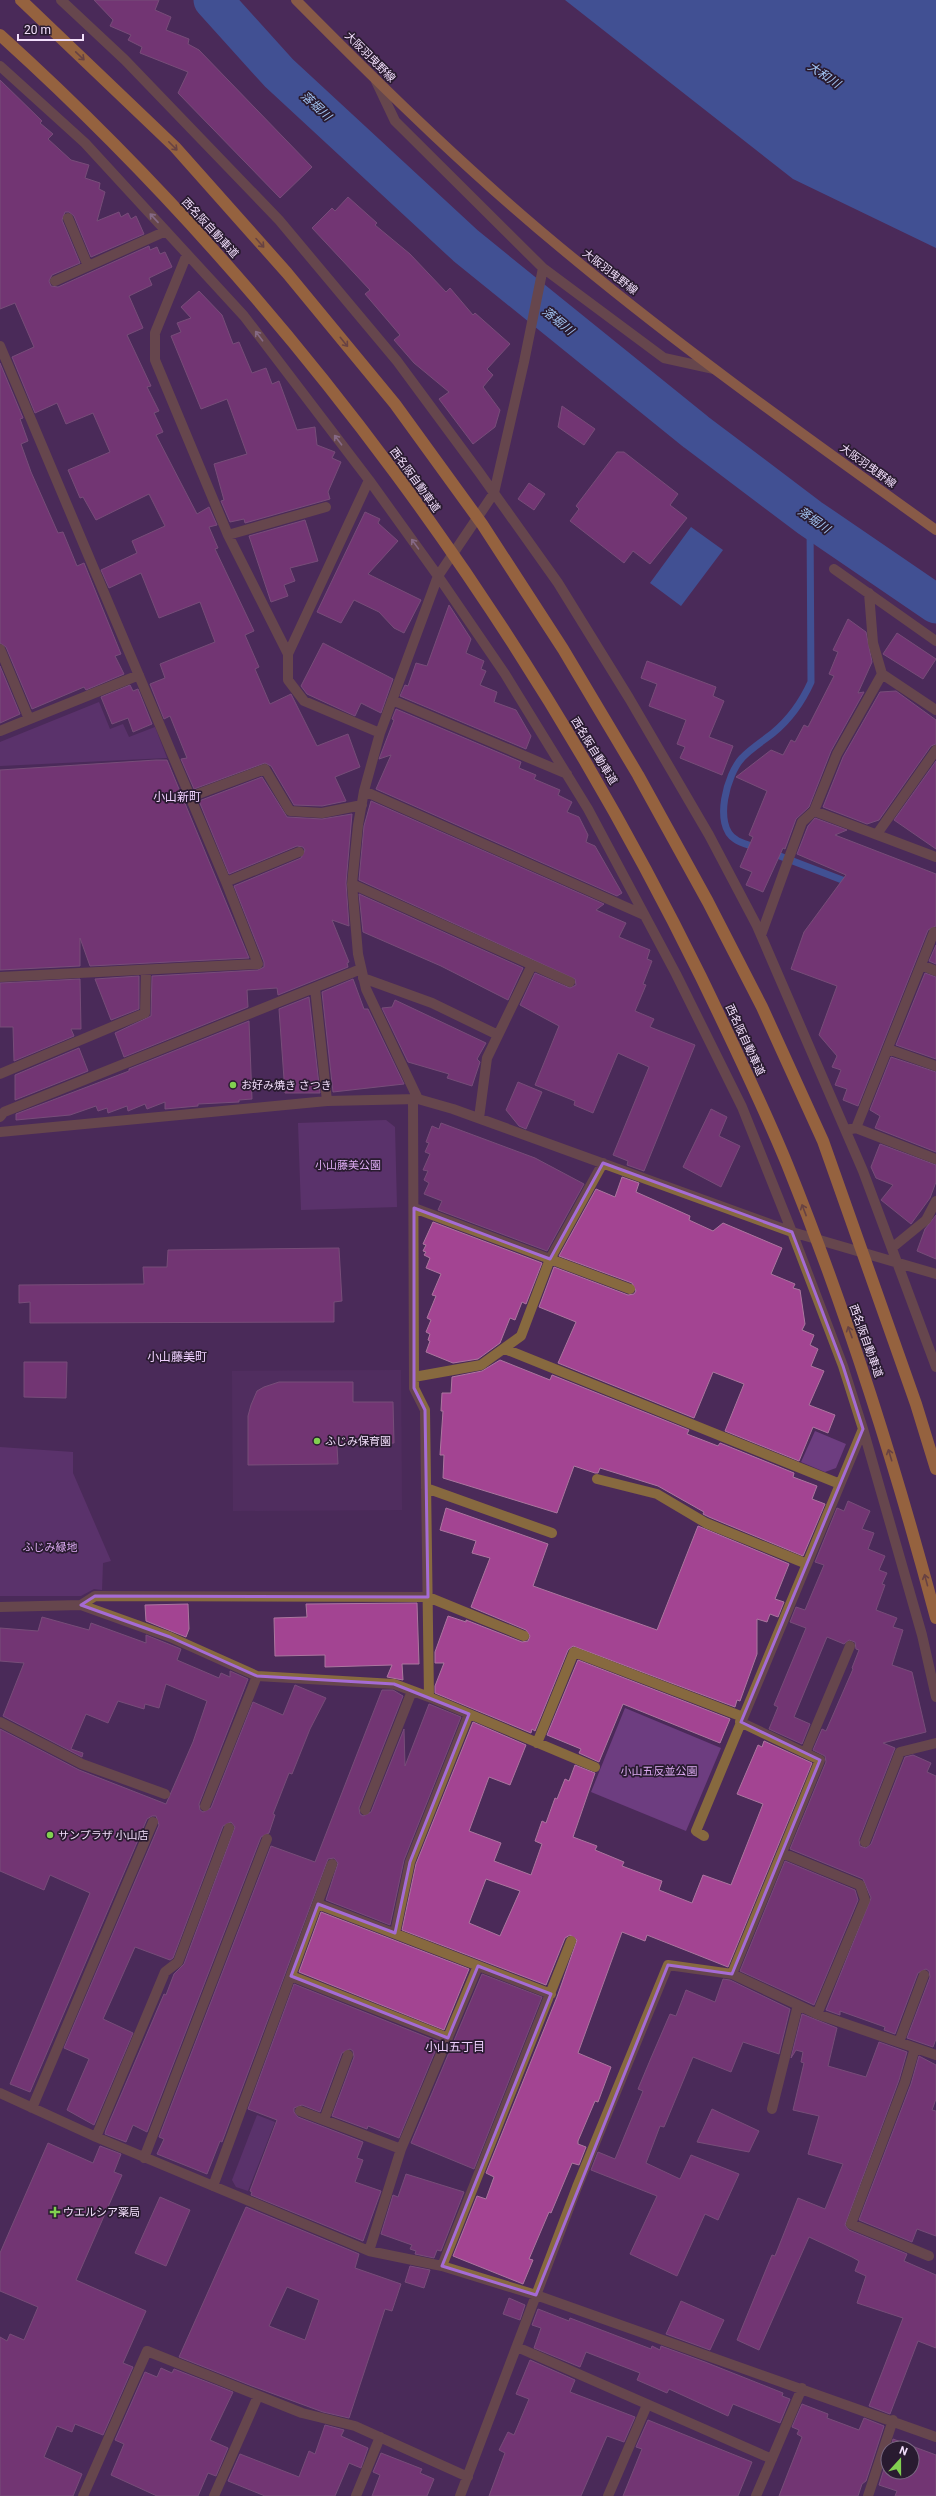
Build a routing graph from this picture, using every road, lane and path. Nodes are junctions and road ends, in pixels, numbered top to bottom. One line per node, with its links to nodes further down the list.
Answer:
1 (21, 0): 79 (highway, one-way to 79, bridge)
2 (61, 0): 16 (street)
3 (296, 0): 6 (main road, 大阪羽曳野線)
4 (0, 35): 88 (highway, 西名阪自動車道, one-way to 4, bridge)
5 (0, 66): 8 (street, one-way to 5)
6 (376, 81): 11 (street); 14 (main road, 大阪羽曳野線)
7 (68, 218): 10 (street)
8 (166, 231): 9 (street); 10 (street)
9 (187, 254): 15 (street, one-way to 9); 19 (street)
10 (88, 266): 12 (street)
11 (542, 268): 14 (street); 16 (street)
12 (55, 281)
13 (0, 346): 27 (street)
14 (714, 369): 18 (main road, 大阪羽曳野線)
15 (369, 480): 21 (street, one-way to 15); 25 (street)
16 (494, 493): 21 (street); 46 (street)
17 (326, 507): 19 (street)
18 (936, 530)
19 (228, 535): 25 (street)
20 (834, 569): 22 (street)
21 (438, 576): 28 (street); 34 (street)
22 (869, 593): 23 (street); 26 (street)
23 (936, 641)
24 (0, 649): 30 (street)
25 (288, 654): 32 (street)
26 (882, 674): 29 (street); 38 (street)
27 (139, 675): 30 (street); 36 (street)
28 (392, 700): 32 (street); 34 (street)
29 (936, 710)
30 (29, 719): 31 (street)
31 (0, 731)
32 (380, 733): 35 (street)
33 (936, 750): 39 (street)
34 (566, 774): 44 (street)
35 (364, 791): 37 (street); 44 (street)
36 (190, 797): 37 (street); 42 (street)
37 (362, 805): 43 (street)
38 (814, 811): 39 (street); 46 (street)
39 (878, 834): 41 (street)
40 (299, 852): 42 (street)
41 (936, 856)
42 (226, 882): 49 (street)
43 (352, 884): 47 (street); 51 (street)
44 (644, 915): 69 (street)
45 (934, 932): 48 (street)
46 (761, 935): 63 (street)
47 (532, 965): 53 (street); 55 (street)
48 (920, 965): 50 (street); 56 (street)
49 (146, 971): 52 (street); 58 (street)
50 (936, 971)
51 (362, 973): 54 (street); 55 (street); 59 (street)
52 (0, 977)
53 (570, 982)
54 (315, 988): 60 (street); 61 (street)
55 (498, 1035): 62 (street)
56 (888, 1048): 57 (street); 63 (street)
57 (936, 1066)
58 (0, 1074)
59 (416, 1099): 60 (street); 62 (street); 68 (street)
60 (327, 1101): 64 (street)
61 (0, 1117)
62 (479, 1118): 66 (street)
63 (851, 1129): 65 (street); 70 (street)
64 (0, 1132)
65 (936, 1159)
66 (603, 1163): 69 (street); 71 (street)
67 (936, 1201): 70 (street)
68 (414, 1208): 71 (street); 77 (street)
69 (792, 1232): 72 (street); 78 (street)
70 (893, 1247): 72 (street)
71 (550, 1259): 74 (street); 75 (street)
72 (899, 1263): 73 (street); 76 (street)
73 (934, 1274)
74 (630, 1289)
75 (505, 1349): 77 (street); 81 (street)
76 (936, 1367)
77 (414, 1376): 82 (street)
78 (863, 1429): 81 (street); 94 (street)
79 (936, 1469)
80 (597, 1479): 84 (street)
81 (840, 1484): 84 (street)
82 (426, 1488): 83 (street); 85 (street)
83 (552, 1533)
84 (806, 1564): 96 (street)
85 (428, 1597): 86 (street); 89 (street); 93 (street)
86 (81, 1605): 87 (street); 91 (street)
87 (0, 1607)
88 (936, 1618)
89 (524, 1636)
90 (850, 1646): 100 (street)
91 (257, 1676): 92 (street); 103 (street)
92 (412, 1691): 93 (street); 104 (street)
93 (430, 1697): 95 (street)
94 (936, 1697)
95 (469, 1714): 98 (street); 113 (street)
96 (742, 1720): 98 (street); 100 (street); 107 (street)
97 (0, 1722): 102 (street)
98 (537, 1743): 101 (street)
99 (936, 1743): 109 (street)
100 (805, 1753): 110 (street)
101 (595, 1767)
102 (165, 1794)
103 (205, 1806)
104 (365, 1810)
105 (153, 1822): 128 (street)
106 (229, 1828): 132 (street)
107 (704, 1836)
108 (268, 1839): 134 (street)
109 (865, 1842)
110 (782, 1853): 116 (street); 121 (street)
111 (332, 1864): 112 (street)
112 (318, 1904): 113 (street); 118 (street)
113 (395, 1933): 115 (street)
114 (571, 1941): 119 (street)
115 (478, 1966): 119 (street); 122 (street)
116 (732, 1974): 120 (street); 139 (street)
117 (924, 1975): 123 (street)
118 (291, 1976): 122 (street); 135 (street)
119 (551, 1994): 138 (street)
120 (798, 2005): 121 (street); 129 (street)
121 (817, 2014): 123 (street)
122 (448, 2038): 133 (street)
123 (899, 2042): 124 (street)
124 (915, 2048): 126 (street); 137 (street)
125 (348, 2055): 131 (street)
126 (936, 2055)
127 (0, 2093): 128 (street)
128 (32, 2108): 132 (street)
129 (772, 2109)
130 (300, 2111): 131 (street)
131 (324, 2120): 133 (street)
132 (96, 2137): 134 (street)
133 (401, 2149): 136 (street)
134 (144, 2158): 135 (street)
135 (213, 2186): 136 (street)
136 (369, 2251): 138 (street)
137 (929, 2256)
138 (442, 2266): 139 (street)
139 (536, 2295): 140 (street); 141 (street)
140 (517, 2347): 143 (street); 148 (street)
141 (802, 2388): 144 (street); 147 (street)
142 (258, 2396): 145 (street); 149 (street); 150 (street)
143 (647, 2405): 147 (street); 153 (street)
144 (894, 2420): 146 (street); 155 (street)
145 (380, 2437): 148 (street); 151 (street)
146 (936, 2437)
147 (772, 2459): 154 (street)
148 (468, 2477): 152 (street)
149 (83, 2496)
150 (214, 2496)
151 (356, 2496)
152 (460, 2496)
153 (608, 2496)
154 (756, 2496)
155 (868, 2496)

